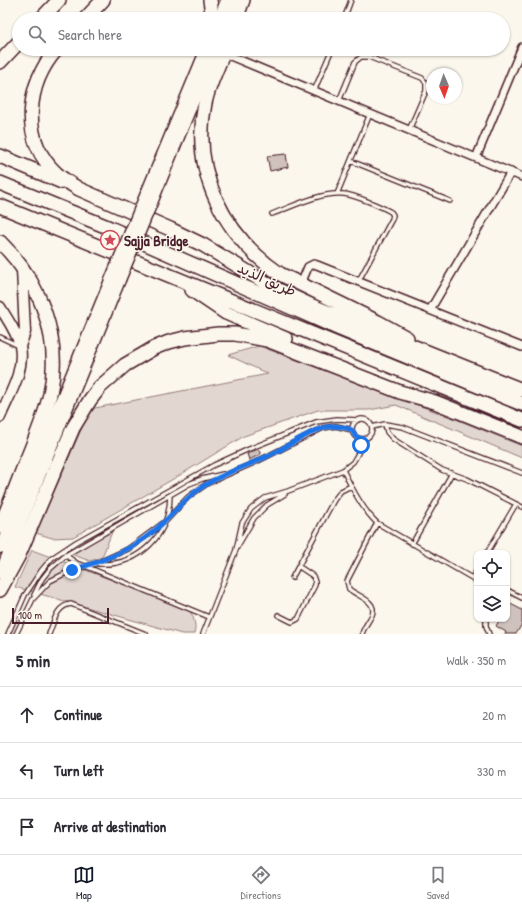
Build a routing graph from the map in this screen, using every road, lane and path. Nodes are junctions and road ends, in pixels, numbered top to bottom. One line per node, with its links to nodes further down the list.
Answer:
1 (59, 0): 8 (highway)
2 (103, 0): 9 (highway)
3 (210, 0): 10 (highway)
4 (226, 0): 11 (main road)
5 (235, 0): 12 (main road)
6 (244, 0): 13 (highway)
7 (351, 0): 14 (lane)
8 (48, 12)
9 (92, 12)
10 (211, 12)
11 (221, 12)
12 (231, 12)
13 (239, 12)
14 (347, 12)
15 (522, 47): 29 (street)
16 (12, 49): 23 (highway)
17 (51, 56): 34 (highway)
18 (203, 56): 38 (main road)
19 (218, 56): 38 (main road)
20 (219, 56): 45 (highway)
21 (235, 56): 24 (street)
22 (329, 56): 24 (lane)
23 (0, 62)
24 (314, 91): 25 (street)
25 (339, 101): 26 (street); 27 (lane)
26 (370, 114): 27 (street); 30 (lane)
27 (409, 130): 29 (street)
28 (0, 156): 34 (highway)
29 (476, 158): 31 (street)
30 (351, 161): 35 (lane); 36 (lane)
31 (511, 172): 32 (street); 47 (street)
32 (522, 177)
33 (0, 183): 54 (highway, طريق الذيد)
34 (79, 189): 51 (highway)
35 (337, 194): 39 (lane); 44 (lane)
36 (450, 201)
37 (0, 206): 42 (highway)
38 (144, 209): 43 (main road, bridge)
39 (272, 214)
40 (0, 242): 41 (highway)
41 (22, 267): 49 (main road); 75 (highway)
42 (174, 277): 53 (highway); 57 (highway)
43 (116, 279): 77 (main road); 85 (main road)
44 (358, 282): 45 (street); 47 (street)
45 (301, 284): 51 (highway)
46 (0, 307): 49 (main road)
47 (430, 310): 50 (street)
48 (0, 337): 49 (lane)
49 (20, 346): 55 (main road)
50 (522, 347)
51 (465, 368): 52 (highway)
52 (522, 390)
53 (435, 402): 61 (highway); 89 (highway)
54 (522, 404)
55 (0, 417)
56 (358, 420): 59 (lane); 60 (lane); 68 (lane)
57 (522, 420)
58 (384, 424): 59 (lane); 65 (lane); 66 (lane)
59 (372, 427): 62 (lane)
60 (352, 430): 62 (lane); 64 (lane)
61 (522, 437)
62 (362, 439): 63 (lane)
63 (343, 470): 67 (lane); 69 (lane)
64 (230, 472): 70 (lane); 73 (lane)
65 (452, 473): 71 (lane); 76 (lane)
66 (522, 473)
67 (351, 486): 74 (lane); 84 (lane)
68 (169, 490): 70 (lane); 80 (lane)
69 (288, 492): 78 (lane); 78 (lane)
70 (170, 496): 73 (lane); 81 (lane)
71 (516, 504): 72 (lane); 79 (lane)
72 (522, 507)
73 (166, 521): 82 (lane); 82 (lane)
74 (377, 523): 76 (lane); 101 (lane)
75 (0, 527)
76 (412, 544): 88 (lane)
77 (0, 548)
78 (236, 550): 94 (lane)
79 (489, 550)
80 (62, 551): 81 (lane); 96 (lane)
81 (66, 555): 83 (lane); 92 (lane)
82 (96, 564): 83 (lane)
83 (84, 566): 92 (lane); 94 (lane)
84 (298, 566): 87 (lane); 93 (lane)
85 (0, 573)
86 (474, 575): 88 (lane)
87 (292, 578)
88 (472, 578)
89 (0, 590)
90 (510, 592): 91 (lane)
91 (522, 598)
92 (33, 599): 97 (lane)
93 (278, 615)
94 (209, 617): 100 (lane)
95 (486, 622): 102 (lane)
96 (8, 634)
97 (16, 634)
98 (49, 634): 99 (lane)
99 (146, 634)
100 (203, 634)
101 (362, 634)
102 (489, 634)

